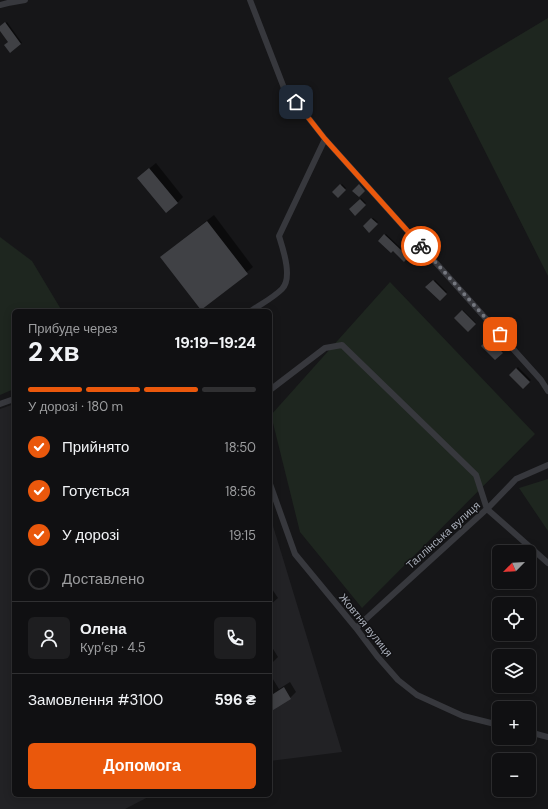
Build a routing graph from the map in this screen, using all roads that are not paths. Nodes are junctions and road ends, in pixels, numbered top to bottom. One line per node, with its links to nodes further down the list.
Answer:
1 (25, 0): 3 (street)
2 (250, 0): 4 (street)
3 (0, 5)
4 (325, 139): 5 (street); 7 (street)
5 (254, 309)
6 (272, 388): 12 (street)
7 (548, 391)
8 (12, 401): 9 (street)
9 (0, 404)
10 (548, 465): 12 (street, Таллінська вулиця)
11 (272, 490): 14 (street, Жовтня вулиця)
12 (487, 509): 13 (street); 14 (street, Таллінська вулиця)
13 (548, 563)
14 (356, 628): 15 (street, Жовтня вулиця)
15 (492, 723)
16 (536, 734): 17 (street)
17 (548, 737)

